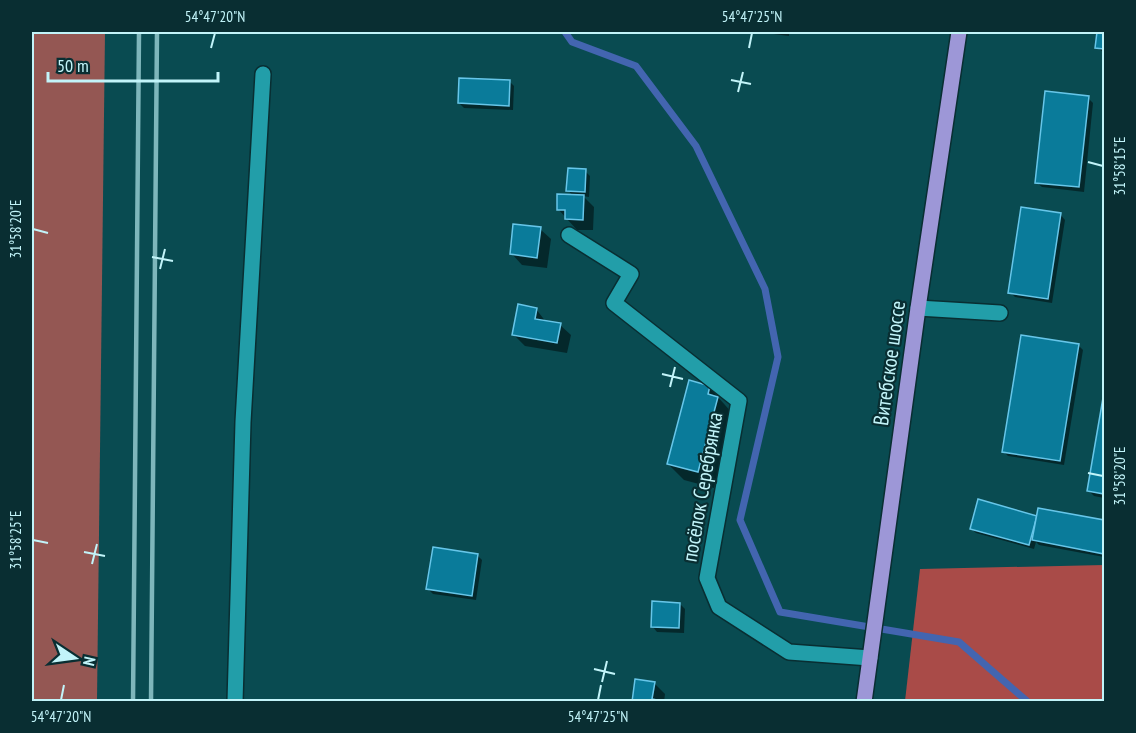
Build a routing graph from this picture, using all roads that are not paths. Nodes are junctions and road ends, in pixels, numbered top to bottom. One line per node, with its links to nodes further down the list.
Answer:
1 (959, 32): 4 (main road, Витебское шоссе)
2 (263, 75): 7 (street)
3 (569, 235): 6 (street, посёлок Серебрянка)
4 (918, 308): 5 (street); 6 (main road, Витебское шоссе)
5 (1000, 313)
6 (870, 658): 8 (main road, Витебское шоссе)
7 (235, 702)
8 (864, 702)

